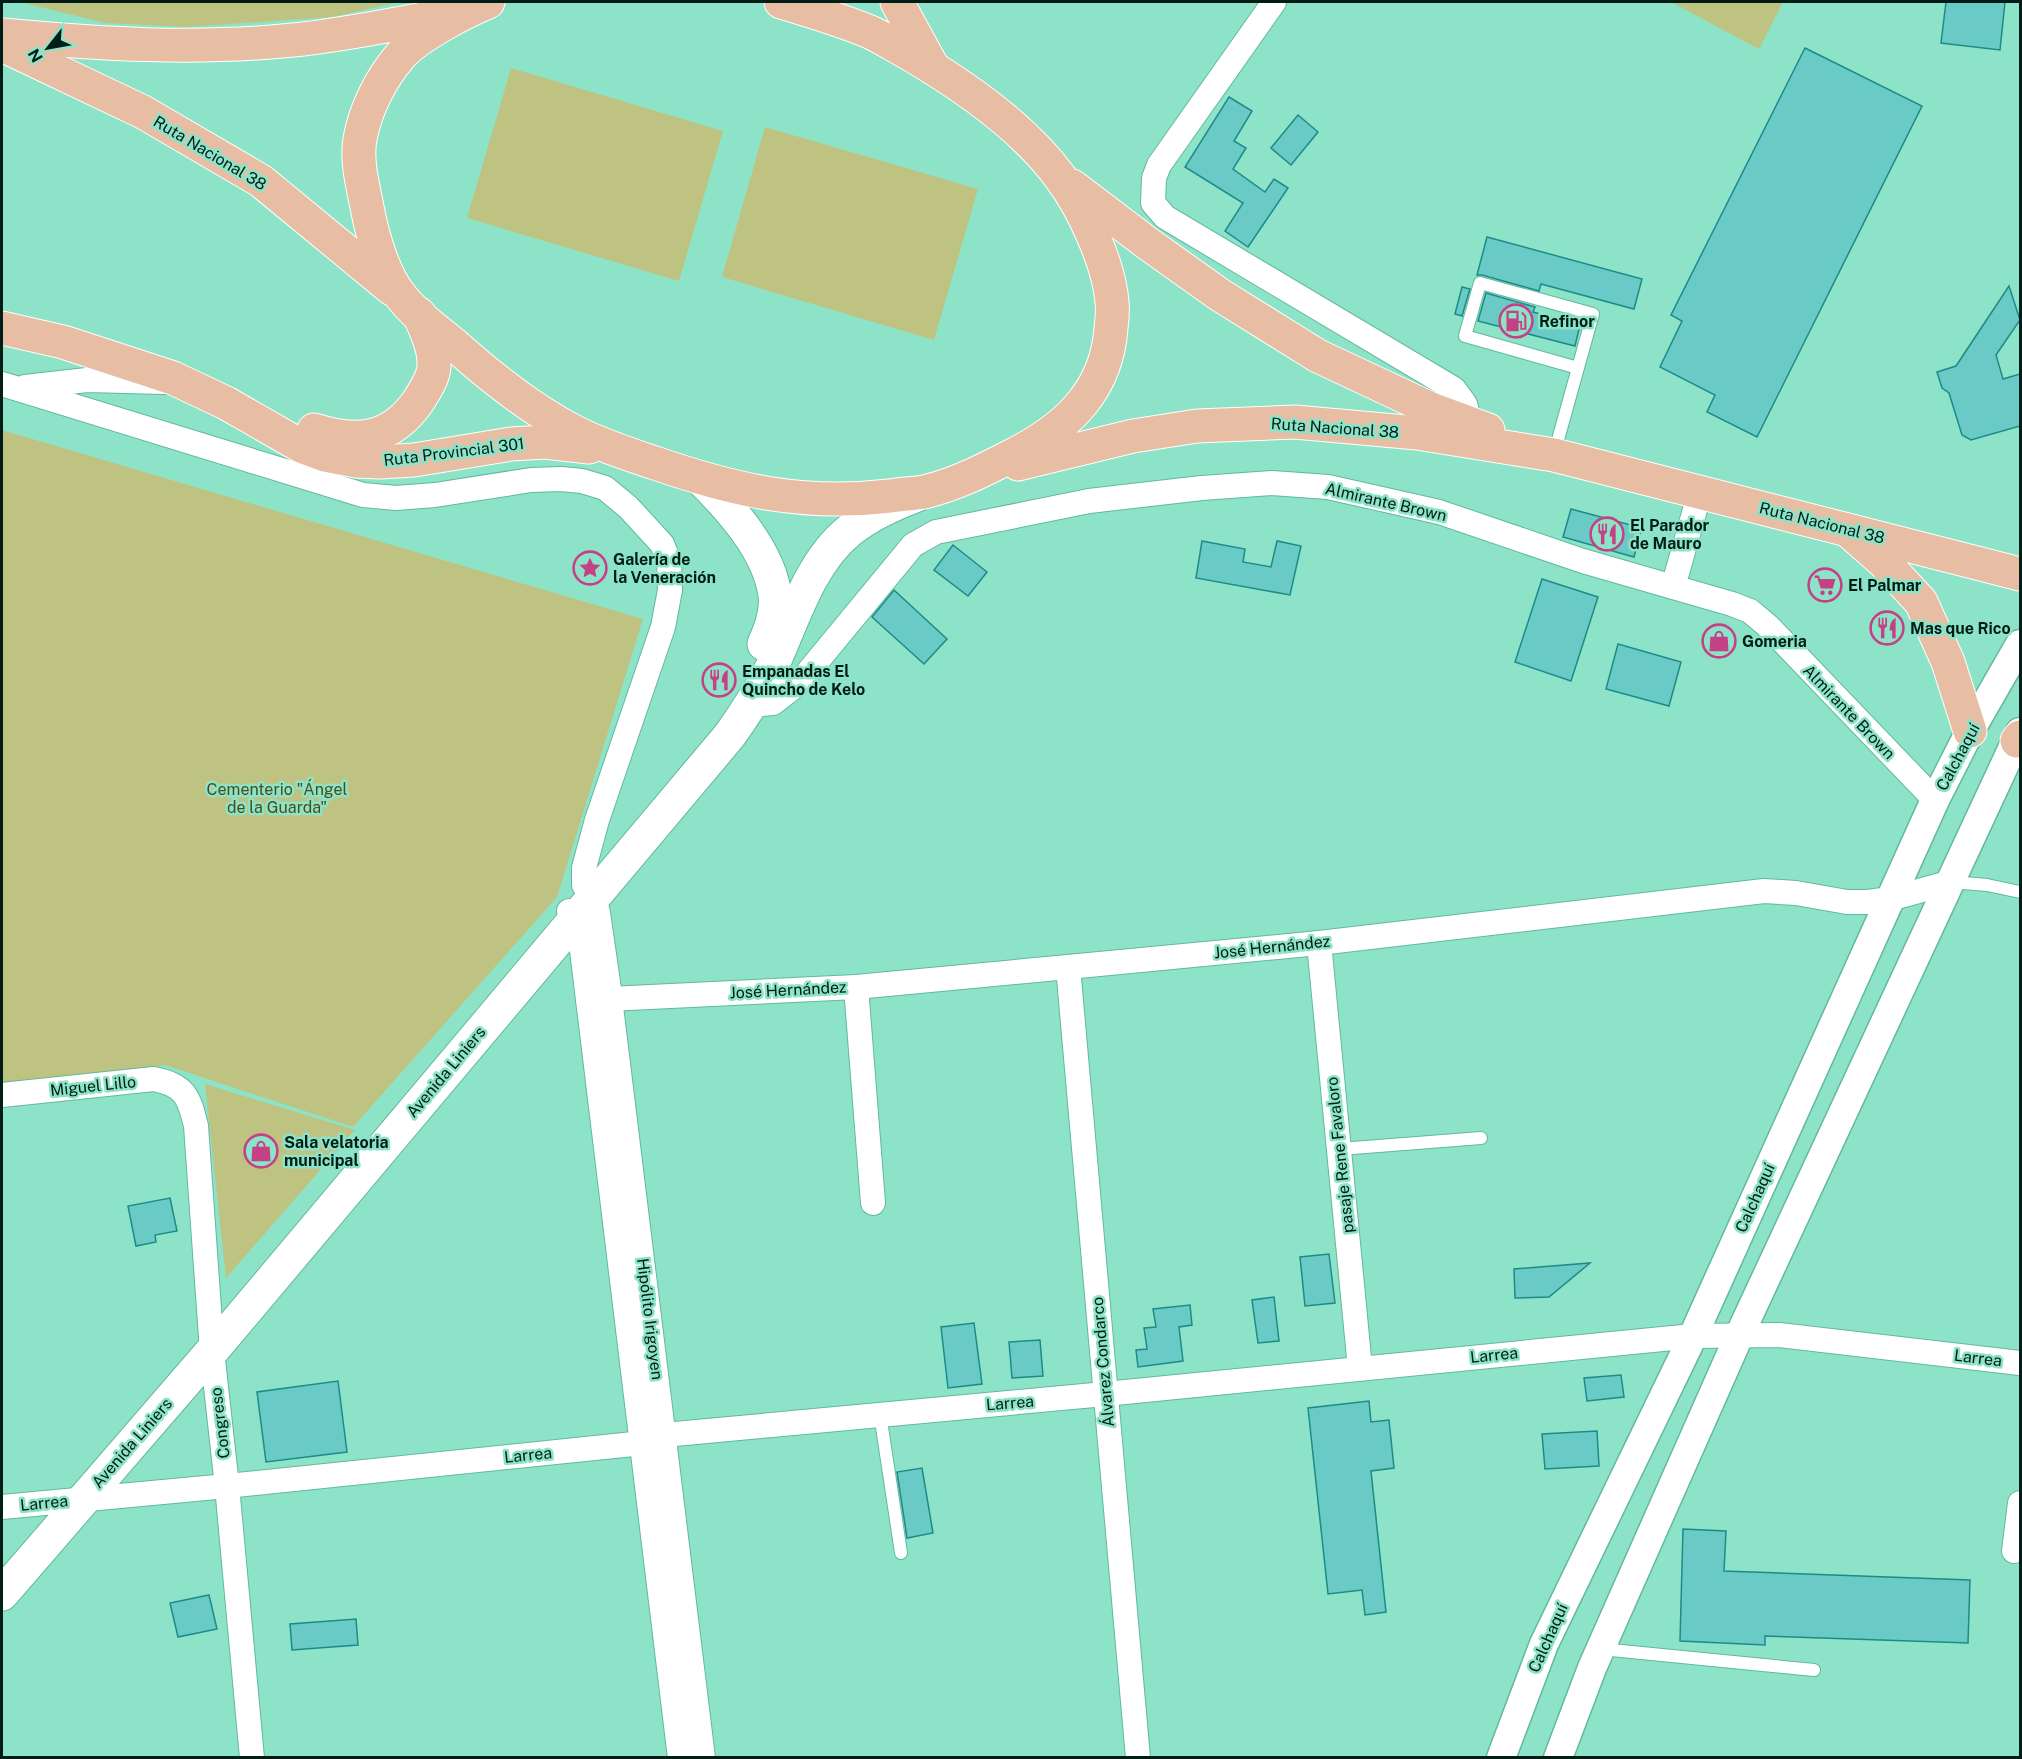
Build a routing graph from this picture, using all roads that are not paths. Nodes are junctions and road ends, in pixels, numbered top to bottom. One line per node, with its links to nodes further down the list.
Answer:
1 (781, 2): 7 (main road)
2 (897, 2): 7 (main road)
3 (1274, 2): 15 (street)
4 (475, 7): 5 (main road); 9 (main road, Ruta Provincial 301)
5 (2, 35)
6 (2, 45): 9 (main road, Ruta Nacional 38)
7 (933, 68): 8 (main road)
8 (1061, 177): 15 (main road, Ruta Nacional 38); 18 (main road)
9 (408, 303): 14 (main road, Ruta Provincial 301); 16 (main road, Ruta Nacional 38)
10 (2, 328): 12 (main road, Ruta Provincial 301)
11 (1578, 368): 11 (lane); 17 (lane)
12 (183, 383): 13 (street); 14 (main road, Ruta Provincial 301)
13 (9, 386): 34 (street, Hipólito Irigoyen)
14 (226, 403): 16 (main road, Ruta Provincial 301)
15 (1470, 423): 17 (main road, Ruta Nacional 38)
16 (624, 452): 19 (main road)
17 (1554, 455): 18 (main road, Ruta Nacional 38); 21 (main road, Ruta Nacional 38)
18 (976, 475): 20 (main road)
19 (701, 480): 20 (main road); 26 (main road)
20 (923, 492): 26 (main road)
21 (1700, 492): 22 (main road, Ruta Nacional 38); 24 (street)
22 (1845, 528): 23 (main road, Ruta Nacional 38); 28 (main road)
23 (2020, 573)
24 (1672, 587): 27 (street, Almirante Brown); 30 (street, Almirante Brown)
25 (2020, 644): 28 (street, Calchaquí)
26 (773, 645): 27 (main road, Avenida Liniers); 34 (main road, Avenida Liniers)
27 (750, 705): 34 (main road, Avenida Liniers)
28 (1970, 731): 30 (street, Calchaquí)
29 (2019, 737): 31 (street)
30 (1935, 800): 33 (street, Calchaquí)
31 (1951, 882): 32 (lane); 33 (street, José Hernández); 46 (street)
32 (2020, 892)
33 (1890, 898): 35 (street, José Hernández); 45 (street, Calchaquí)
34 (579, 902): 38 (street, Hipólito Irigoyen); 44 (main road, Avenida Liniers)
35 (1319, 942): 36 (street, José Hernández); 42 (street, pasaje Rene Favaloro)
36 (1068, 967): 37 (street, José Hernández); 49 (street, Álvarez Condarco)
37 (856, 987): 38 (street, José Hernández); 43 (street)
38 (599, 1000): 51 (street, Hipólito Irigoyen)
39 (183, 1090): 40 (street, Miguel Lillo); 44 (street, Congreso)
40 (2, 1095)
41 (1481, 1138): 42 (lane)
42 (1340, 1149): 48 (street, pasaje Rene Favaloro)
43 (873, 1203)
44 (211, 1336): 52 (street, Congreso); 53 (main road, Avenida Liniers)
45 (1693, 1336): 46 (street, Larrea); 48 (street, Larrea); 66 (street, Calchaquí)
46 (1739, 1336): 47 (street, Larrea); 60 (street)
47 (2020, 1363)
48 (1360, 1368): 49 (street, Larrea)
49 (1105, 1394): 50 (street, Larrea); 65 (street, Álvarez Condarco)
50 (880, 1414): 51 (street, Larrea); 57 (lane)
51 (653, 1439): 52 (street, Larrea); 63 (street, Hipólito Irigoyen); 64 (street, Hipólito Irigoyen)
52 (228, 1486): 53 (street, Larrea); 62 (street, Congreso)
53 (69, 1500): 55 (street, Larrea); 58 (main road, Avenida Liniers); 59 (main road, Avenida Liniers)
54 (2020, 1503): 56 (street)
55 (2, 1507)
56 (2014, 1551)
57 (901, 1552)
58 (2, 1563)
59 (2, 1594)
60 (1600, 1649): 61 (lane); 67 (street)
61 (1814, 1670)
62 (252, 1758)
63 (680, 1758)
64 (704, 1758)
65 (1138, 1758)
66 (1501, 1758)
67 (1558, 1758)

